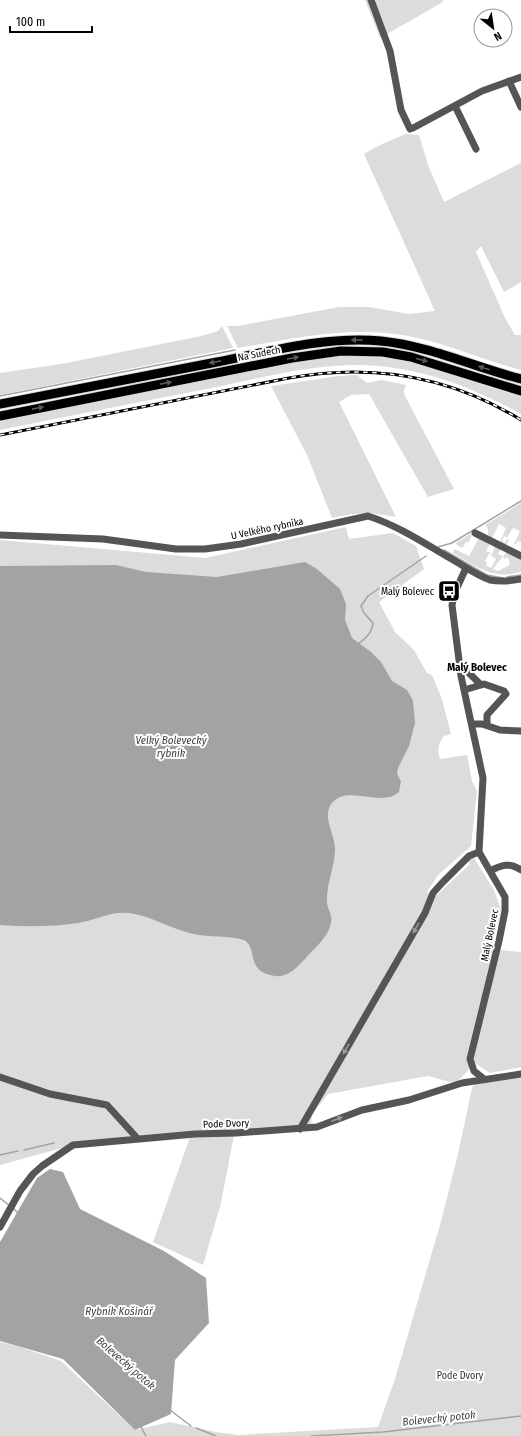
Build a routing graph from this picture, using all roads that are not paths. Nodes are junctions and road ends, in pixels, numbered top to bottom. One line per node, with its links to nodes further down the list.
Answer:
1 (371, 0): 4 (street)
2 (521, 77): 3 (street)
3 (509, 81): 4 (street); 5 (street)
4 (455, 106): 6 (street)
5 (521, 107)
6 (476, 149)
7 (521, 379): 9 (main road, Na Sudech, one-way to 9)
8 (521, 391): 10 (main road, Na Sudech, one-way to 8)
9 (0, 404)
10 (0, 416)
11 (475, 533): 13 (street)
12 (0, 535): 14 (street, U Velkého rybníka)
13 (521, 556)
14 (466, 568): 15 (street, U Velkého rybníka); 16 (street)
15 (521, 579)
16 (460, 664): 17 (street); 18 (street)
17 (481, 685): 18 (street); 20 (street)
18 (464, 690): 19 (street)
19 (472, 724): 20 (street); 22 (street)
20 (487, 725): 21 (street)
21 (521, 731)
22 (479, 852): 24 (street, Malý Bolevec); 28 (street, one-way to 28)
23 (521, 870): 24 (street)
24 (490, 871): 27 (street, Malý Bolevec)
25 (521, 1074): 27 (street, Pode Dvory)
26 (0, 1077): 29 (street)
27 (484, 1079): 28 (street, Pode Dvory, one-way to 27)
28 (300, 1129): 29 (street, Pode Dvory)
29 (138, 1138): 30 (street, Pode Dvory)
30 (0, 1227)

